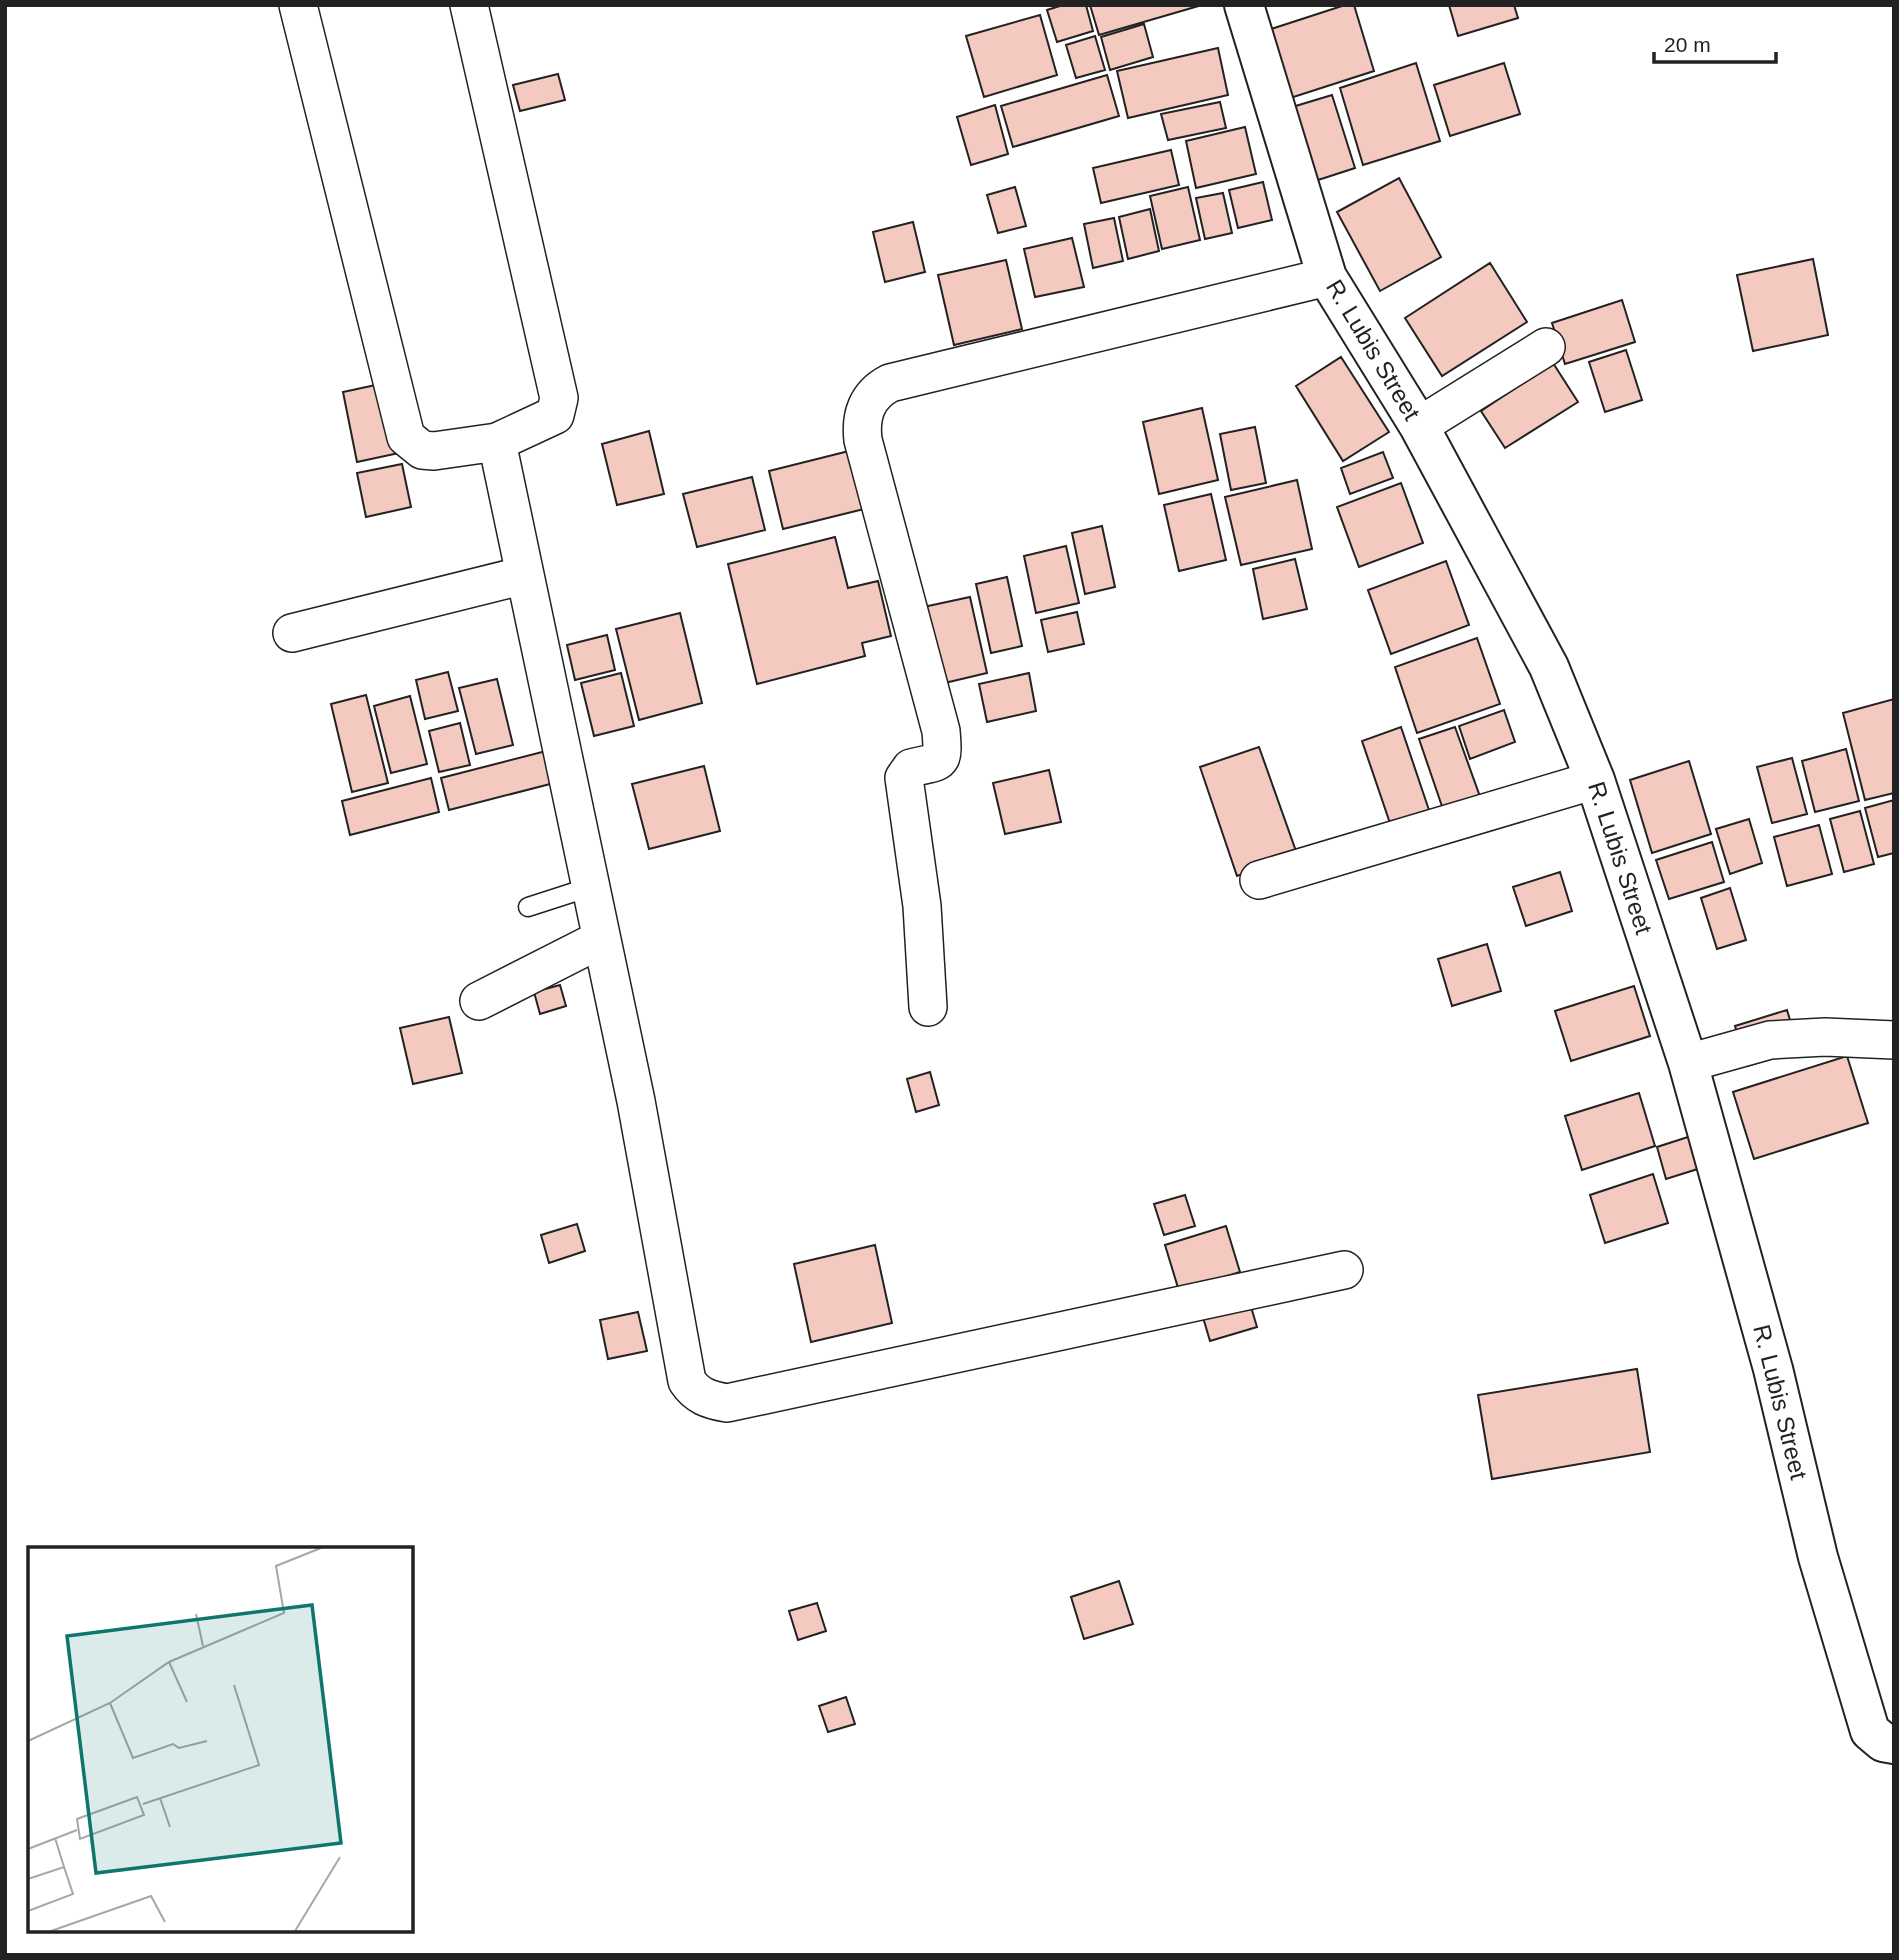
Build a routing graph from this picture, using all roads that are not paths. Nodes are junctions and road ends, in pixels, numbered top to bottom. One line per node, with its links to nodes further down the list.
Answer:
1 (298, 5): 7 (street)
2 (469, 5): 7 (street)
3 (1244, 5): 4 (street, R. Lubis Street)
4 (1327, 276): 6 (street, R. Lubis Street); 16 (street)
5 (1546, 347): 6 (street)
6 (1419, 426): 10 (street, R. Lubis Street)
7 (497, 442): 8 (street)
8 (525, 575): 9 (street); 12 (street)
9 (292, 633)
10 (1595, 780): 11 (street); 18 (street, R. Lubis Street)
11 (1259, 880)
12 (590, 887): 13 (lane); 14 (street)
13 (528, 907)
14 (601, 939): 15 (street); 19 (street)
15 (479, 1001)
16 (928, 1007)
17 (1894, 1040): 18 (street)
18 (1688, 1063): 20 (street, R. Lubis Street)
19 (1344, 1270)
20 (1894, 1744)

